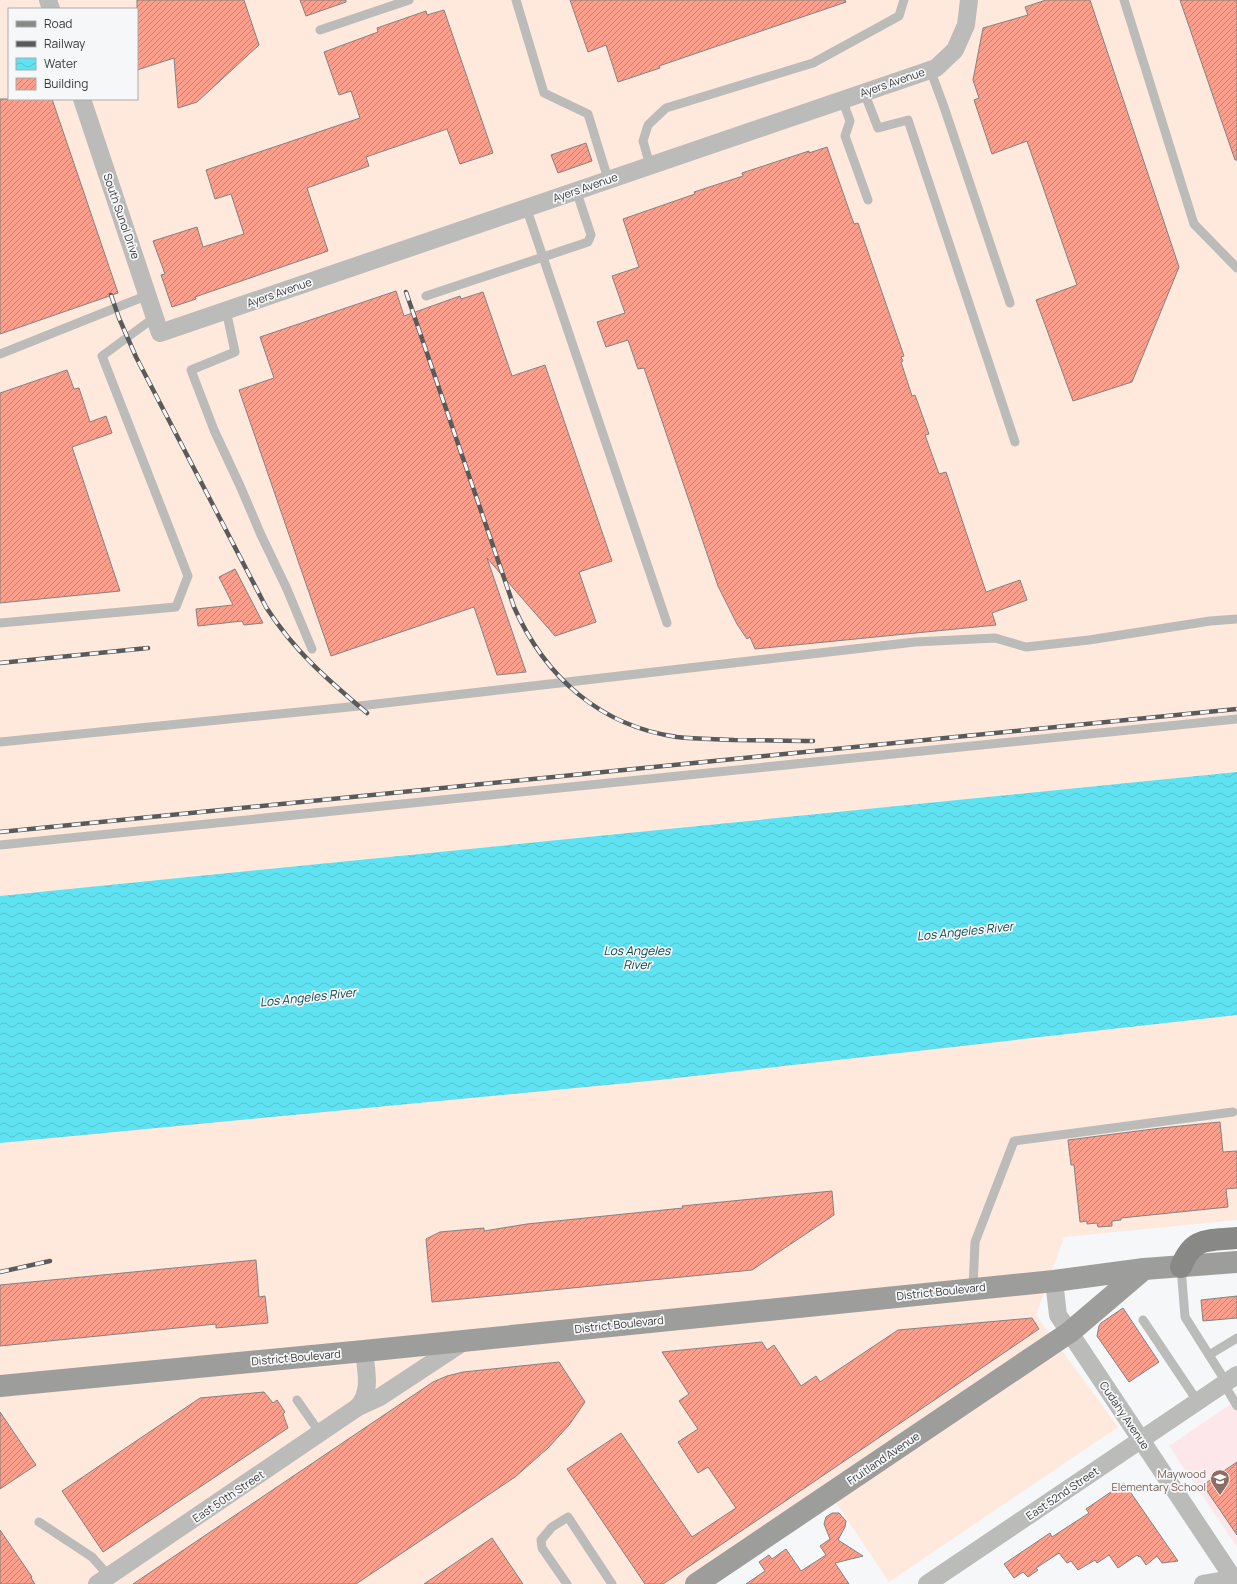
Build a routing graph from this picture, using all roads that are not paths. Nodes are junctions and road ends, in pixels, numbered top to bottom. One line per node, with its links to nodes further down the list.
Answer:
1 (409, 0): 6 (lane)
2 (516, 0): 12 (lane)
3 (904, 0): 11 (lane)
4 (969, 0): 7 (street, Ayers Avenue)
5 (1124, 0): 17 (lane)
6 (320, 30)
7 (930, 69): 8 (street, Ayers Avenue); 20 (lane)
8 (864, 92): 9 (street, Ayers Avenue); 24 (lane)
9 (842, 99): 11 (street, Ayers Avenue); 14 (lane)
10 (82, 100): 18 (street, South Sunol Drive)
11 (650, 165): 12 (street, Ayers Avenue)
12 (608, 179): 13 (street, Ayers Avenue)
13 (576, 190): 15 (street, Ayers Avenue); 16 (lane)
14 (868, 200)
15 (526, 207): 16 (lane); 21 (street, Ayers Avenue)
16 (542, 257): 19 (lane); 27 (lane)
17 (1237, 268)
18 (148, 296): 22 (street, South Sunol Drive); 23 (lane)
19 (426, 296)
20 (1010, 303)
21 (226, 310): 22 (street, Ayers Avenue); 28 (lane)
22 (158, 325): 26 (lane)
23 (0, 354)
24 (1015, 442)
25 (1237, 618): 30 (lane)
26 (0, 623)
27 (667, 623)
28 (312, 649)
29 (1237, 719): 31 (lane)
30 (0, 742)
31 (0, 845)
32 (1233, 1112): 38 (lane)
33 (1237, 1238): 35 (main road)
34 (1237, 1262): 35 (main road, District Boulevard)
35 (1181, 1267): 36 (main road, District Boulevard); 44 (lane)
36 (1144, 1270): 37 (main road, District Boulevard); 40 (main road, Fruitland Avenue)
37 (1054, 1281): 38 (main road, District Boulevard); 40 (street, Cudahy Avenue)
38 (973, 1288): 42 (main road, District Boulevard)
39 (1143, 1320): 48 (lane)
40 (1070, 1332): 52 (street, Cudahy Avenue); 58 (main road, Fruitland Avenue)
41 (1237, 1338): 44 (lane)
42 (465, 1341): 43 (main road, District Boulevard); 50 (street, East 50th Street)
43 (364, 1351): 46 (main road, District Boulevard); 50 (street, East 50th Street)
44 (1209, 1355): 45 (lane)
45 (1229, 1381): 48 (street, East 52nd Street); 49 (lane)
46 (0, 1386)
47 (297, 1400): 51 (lane)
48 (1198, 1402): 52 (street, East 52nd Street)
49 (1237, 1406)
50 (358, 1407): 51 (street, East 50th Street)
51 (320, 1433): 54 (street, East 50th Street)
52 (1141, 1439): 55 (street, Cudahy Avenue); 59 (street, East 52nd Street)
53 (39, 1522): 54 (lane)
54 (103, 1580)
55 (1235, 1582): 60 (street)
56 (567, 1584): 57 (lane)
57 (612, 1584)
58 (696, 1584)
59 (927, 1584)
60 (1203, 1584)

